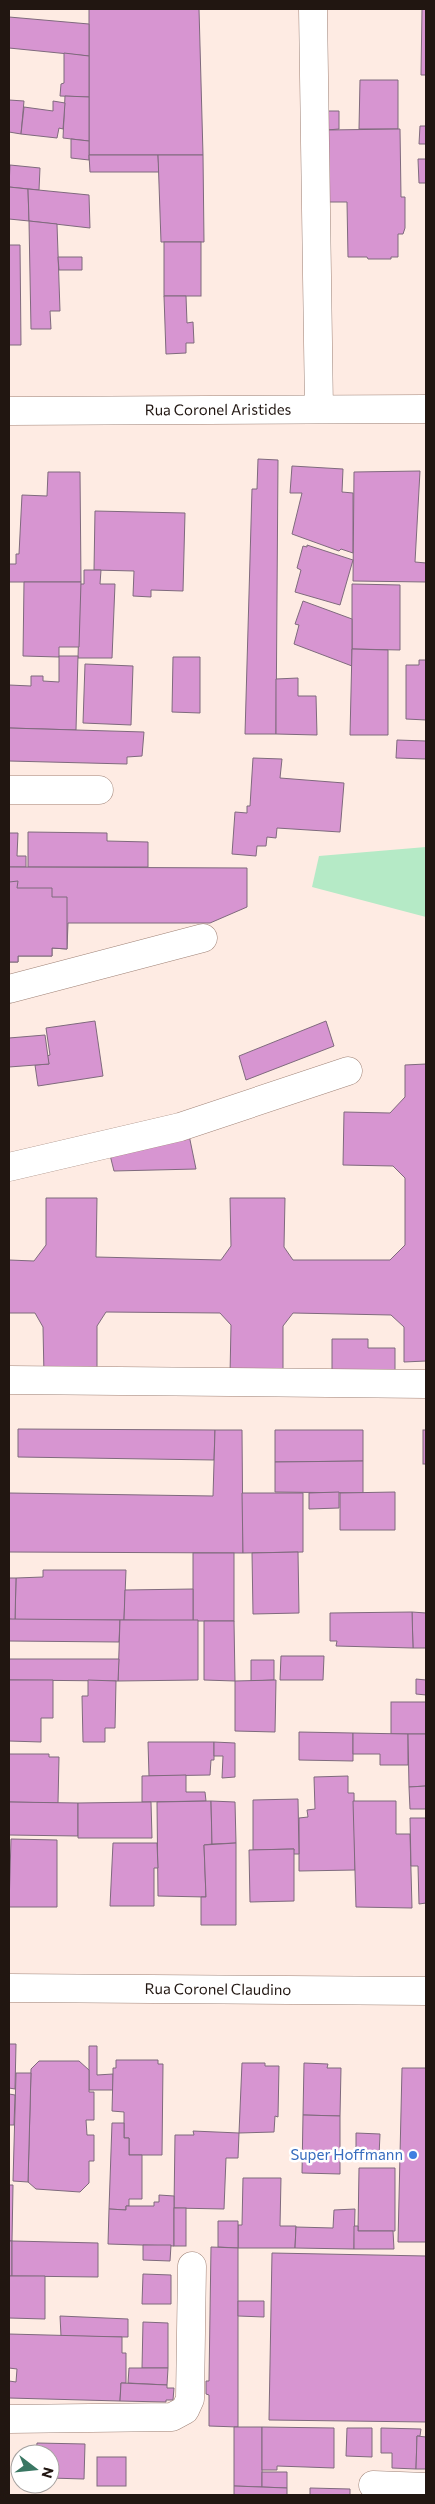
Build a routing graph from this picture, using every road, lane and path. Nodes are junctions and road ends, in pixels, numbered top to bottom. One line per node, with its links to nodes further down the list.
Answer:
1 (314, 9): 2 (street)
2 (319, 409): 3 (street, Rua Coronel Aristides); 4 (street, Rua Coronel Aristides)
3 (426, 409)
4 (9, 411)
5 (9, 790): 6 (street)
6 (99, 790)
7 (203, 938): 8 (street)
8 (9, 989)
9 (348, 1070): 10 (street)
10 (9, 1166)
11 (9, 1380): 12 (street)
12 (426, 1384)
13 (9, 1988): 14 (street, Rua Coronel Claudino)
14 (426, 1991)
15 (192, 2266): 16 (street)
16 (9, 2419)
17 (373, 2485): 18 (street)
18 (426, 2487)

